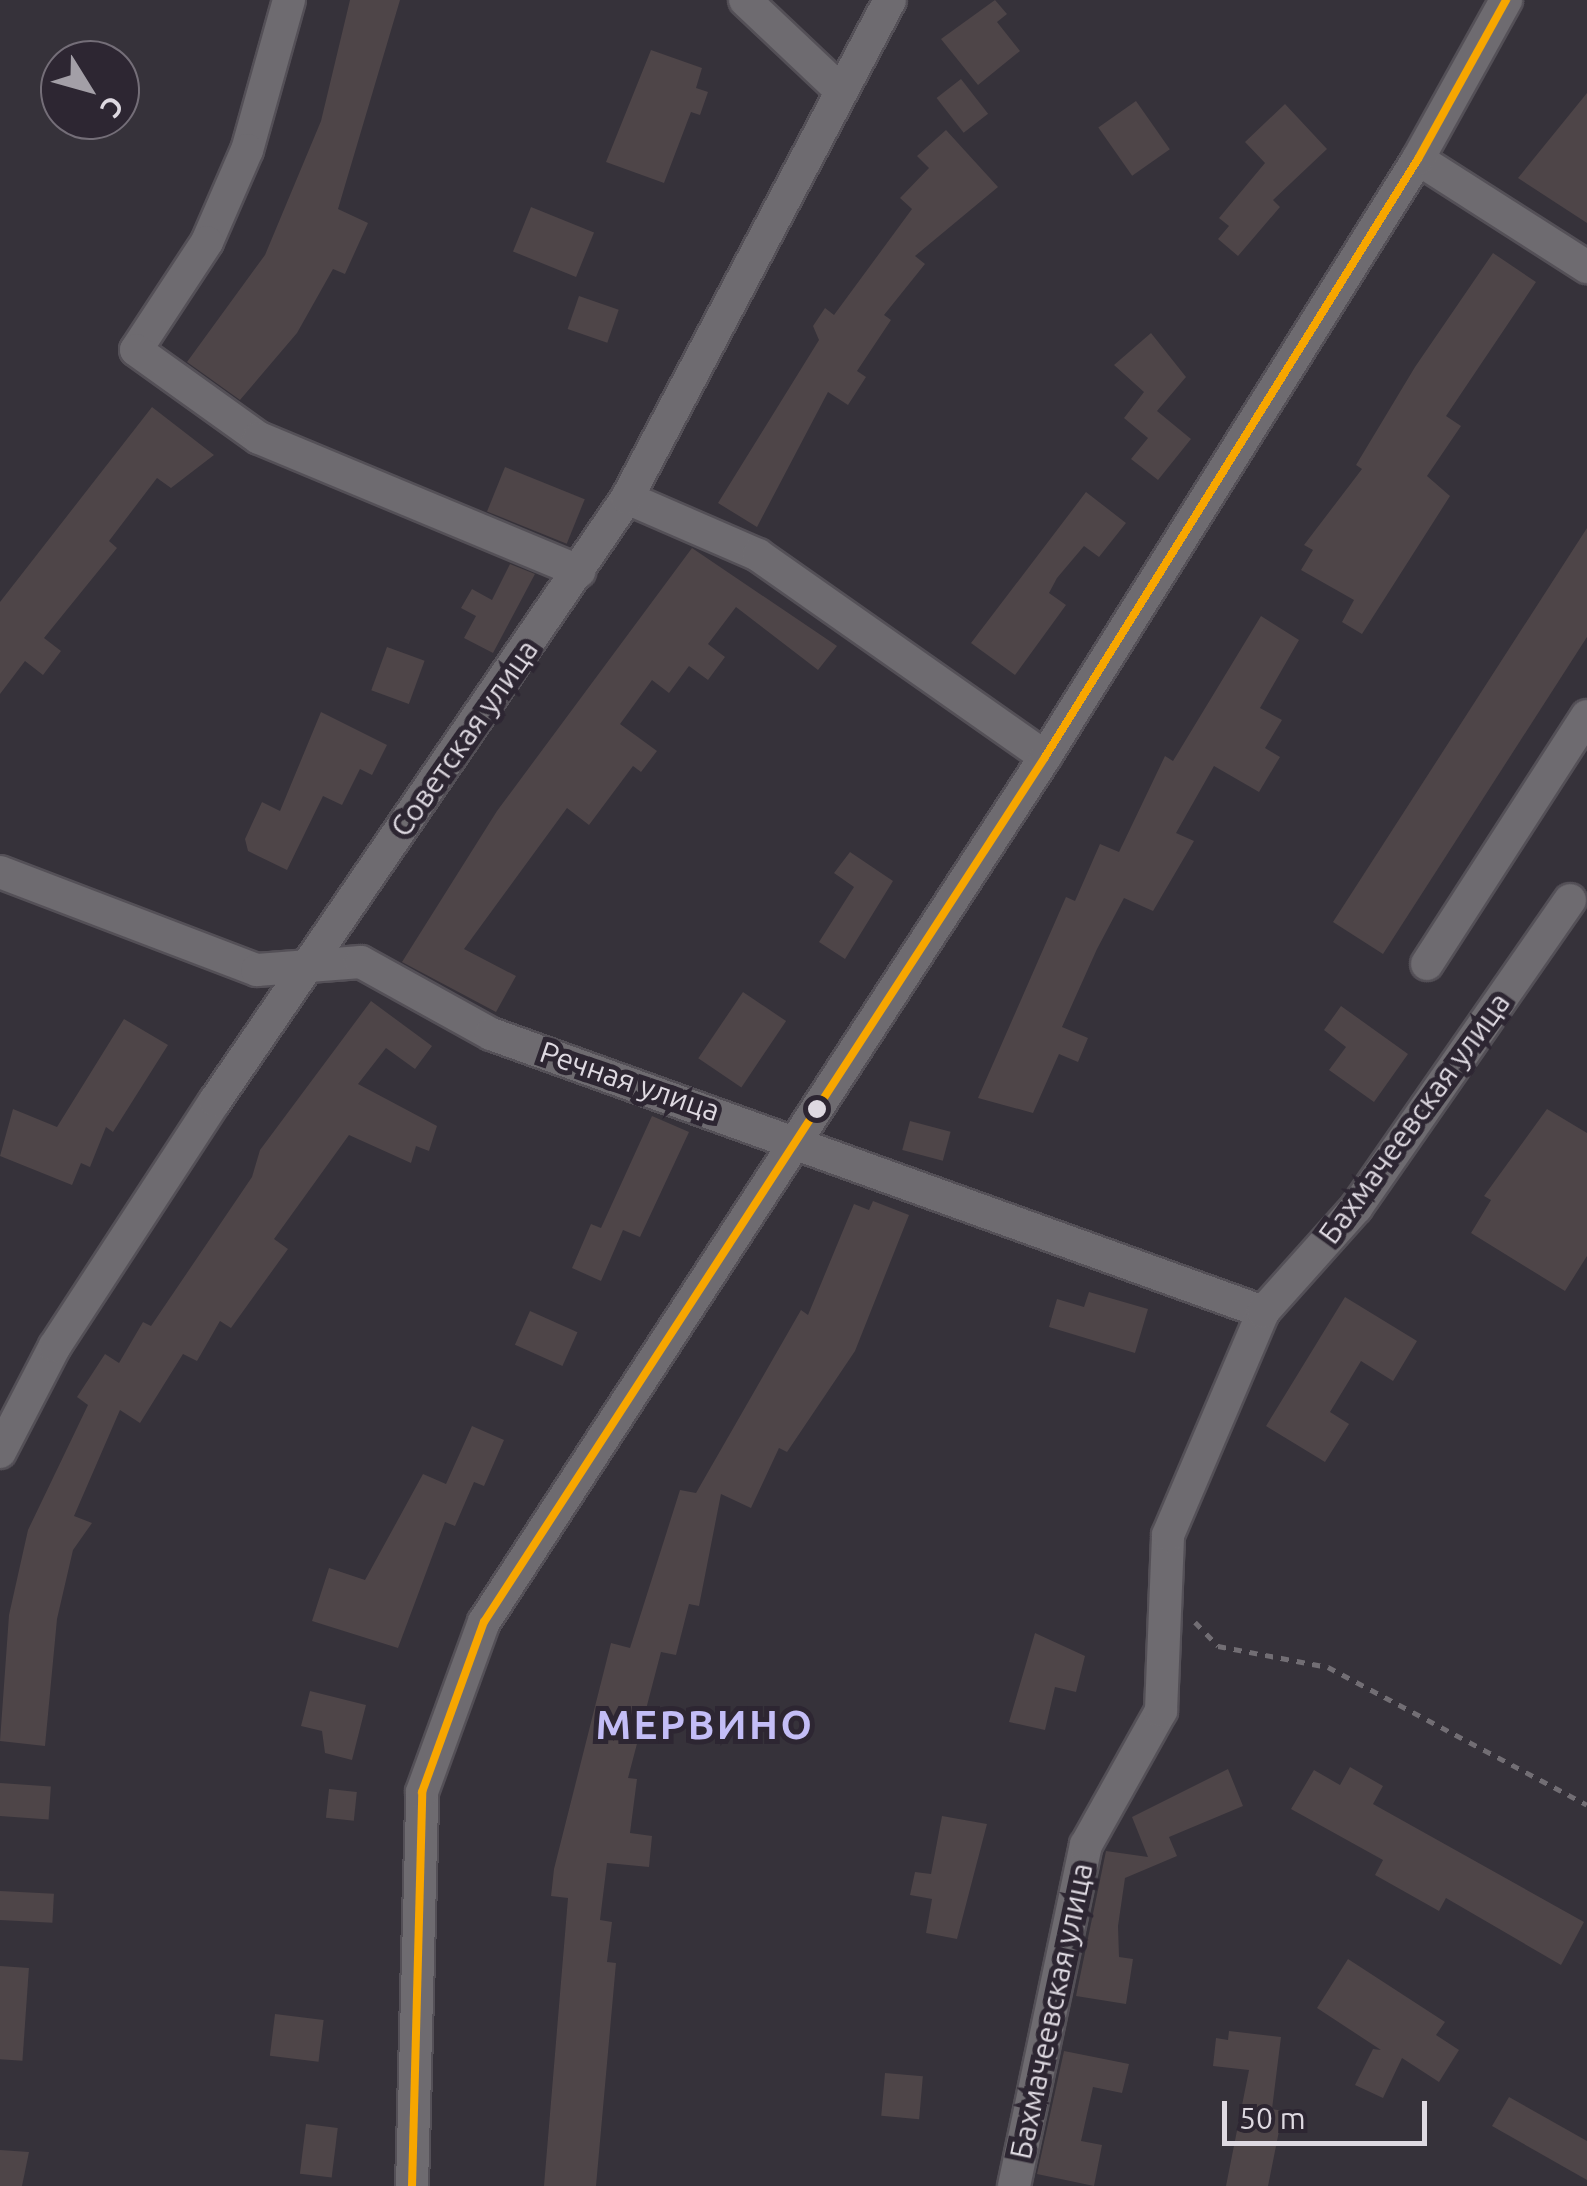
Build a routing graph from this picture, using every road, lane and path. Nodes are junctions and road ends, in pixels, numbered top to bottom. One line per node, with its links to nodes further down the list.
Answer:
1 (289, 0): 9 (street)
2 (745, 0): 5 (street)
3 (890, 0): 5 (street, Советская улица)
4 (1506, 0): 6 (street)
5 (839, 89): 8 (street, Советская улица)
6 (1418, 160): 7 (street); 11 (street)
7 (1587, 266)
8 (626, 498): 9 (street, Советская улица); 11 (street)
9 (579, 571): 14 (street, Советская улица)
10 (1587, 716): 15 (street)
11 (1045, 758): 16 (street)
12 (0, 872): 14 (street, Речная улица)
13 (1570, 900): 17 (street, Бахмачеевская улица)
14 (310, 962): 16 (street, Речная улица); 18 (street, Советская улица)
15 (1427, 964)
16 (791, 1136): 17 (street, Речная улица); 21 (street)
17 (1264, 1312): 22 (street, Бахмачеевская улица)
18 (0, 1452)
19 (1186, 1612): 20 (path)
20 (1587, 1804)
21 (412, 2186)
22 (1014, 2186)

